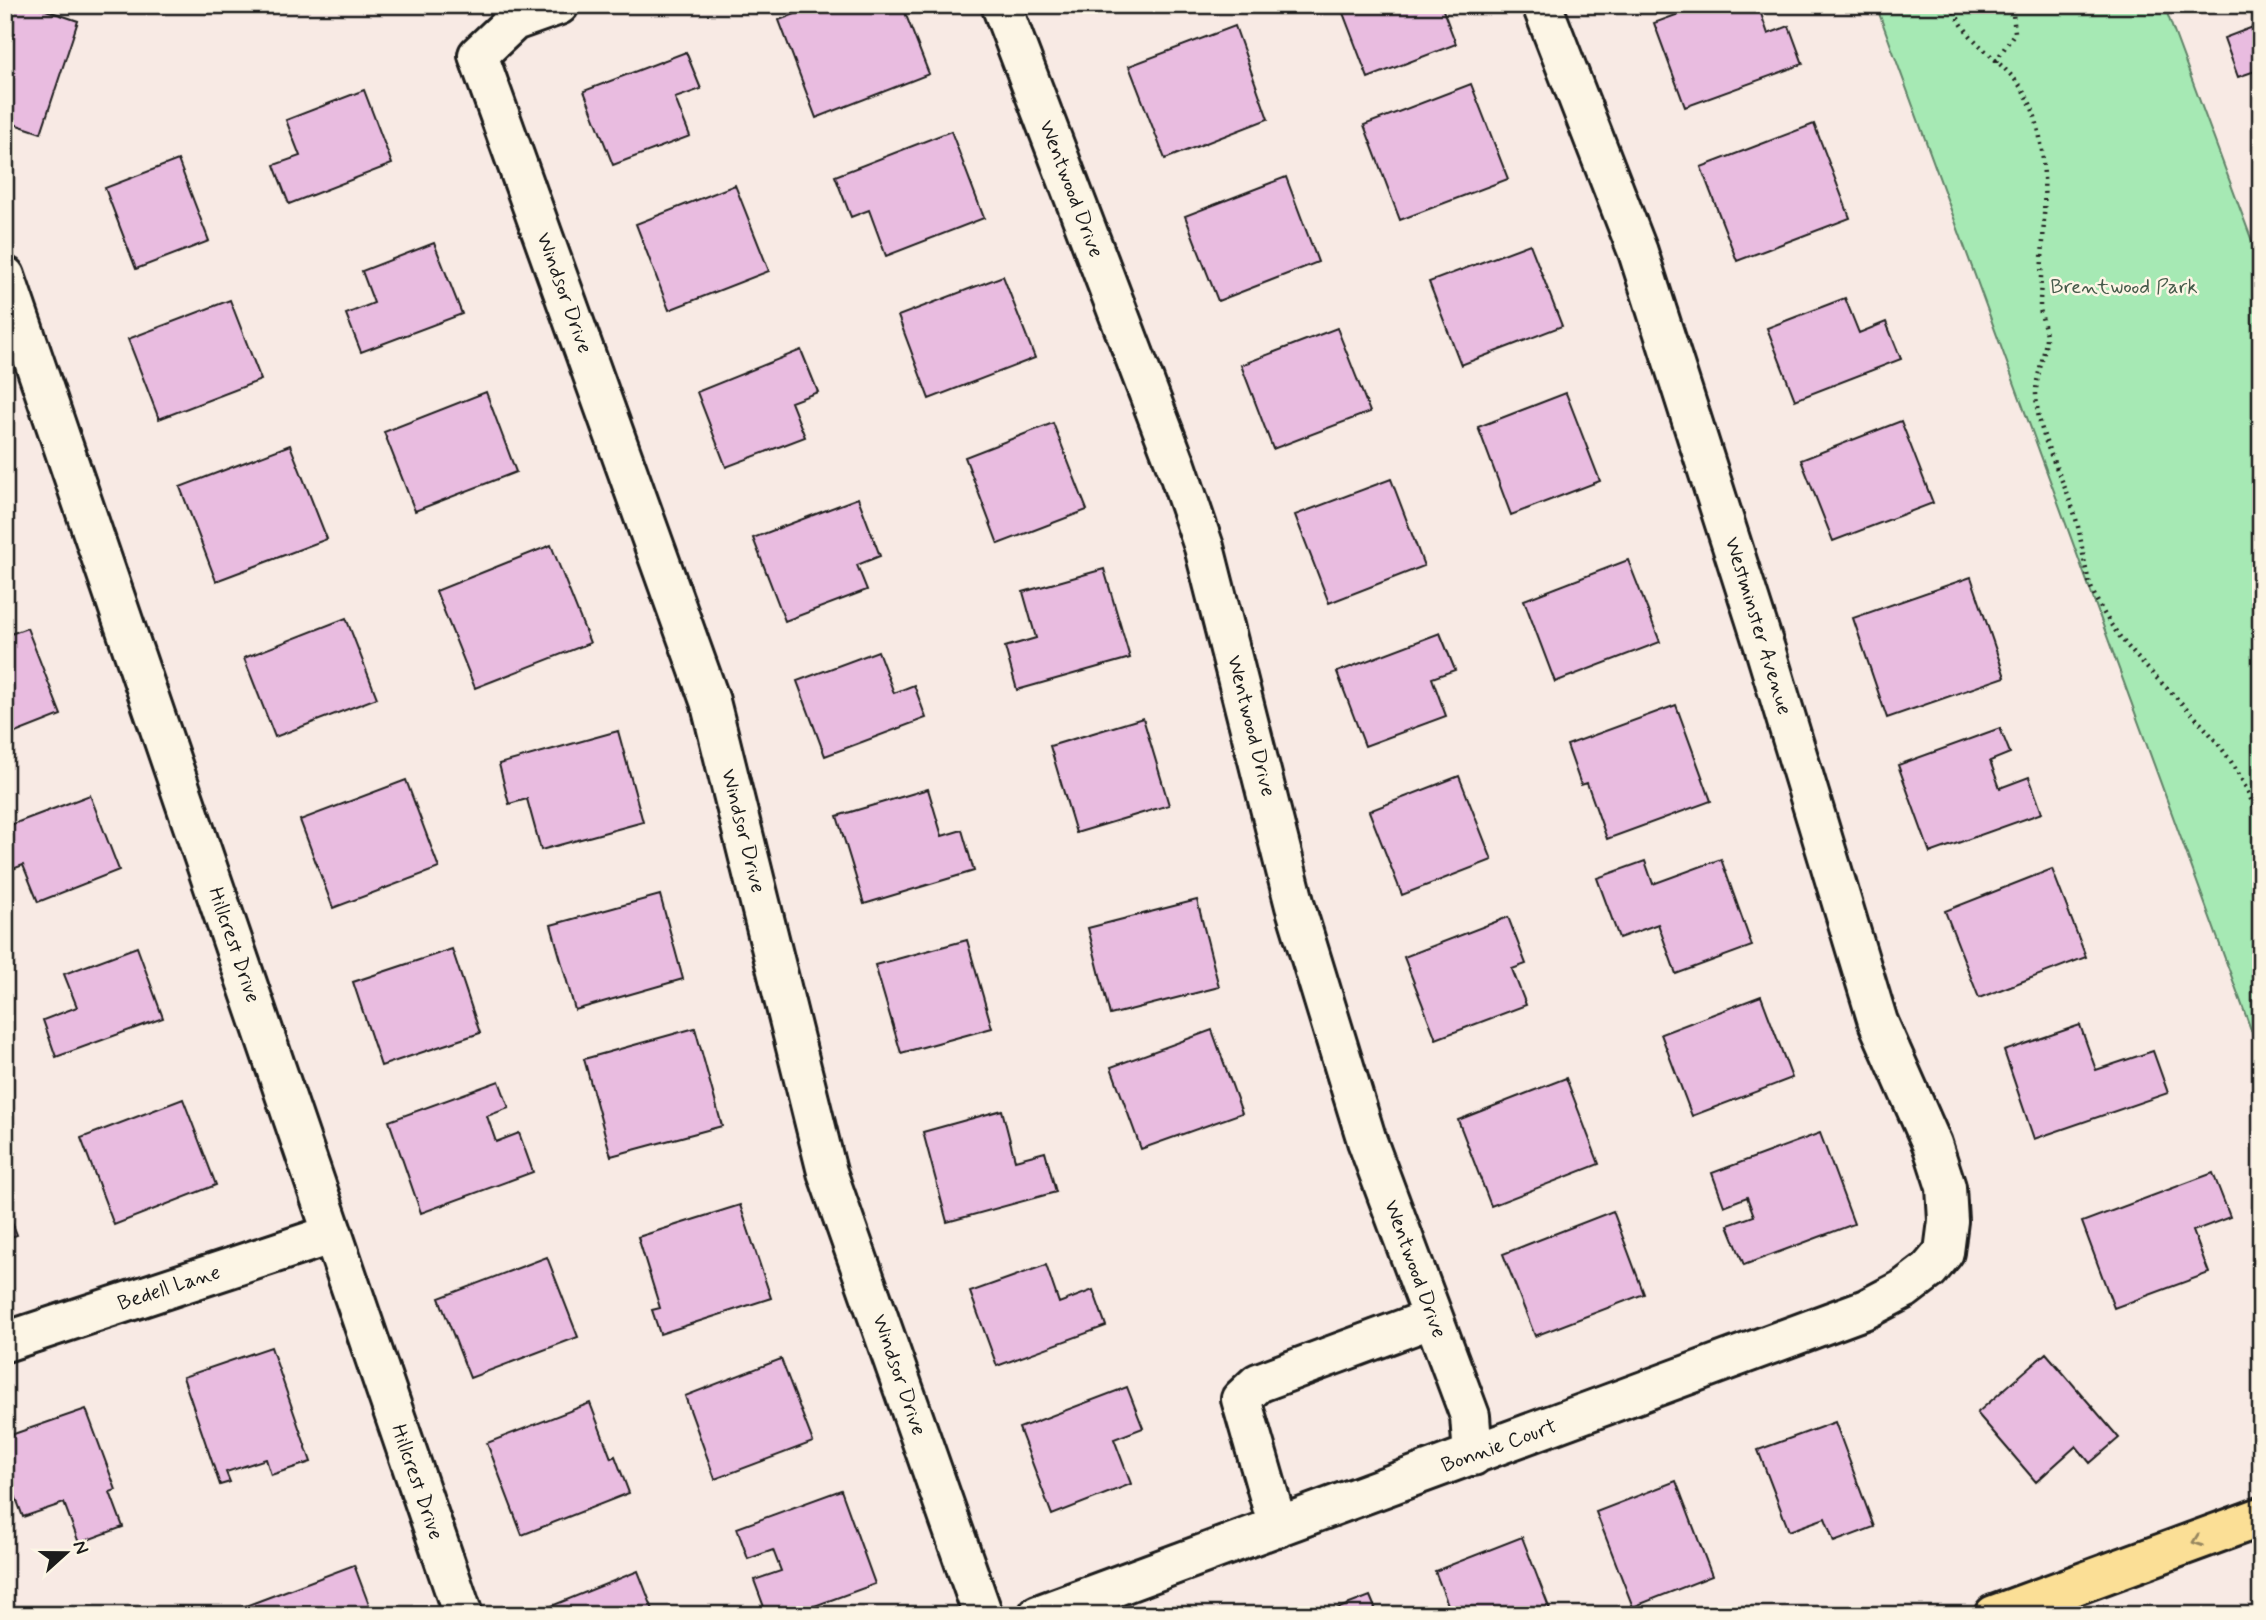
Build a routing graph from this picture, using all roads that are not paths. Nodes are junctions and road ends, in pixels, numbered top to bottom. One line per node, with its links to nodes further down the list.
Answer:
1 (559, 5): 13 (street, Windsor Drive)
2 (1001, 5): 7 (street, Wentwood Drive)
3 (1542, 5): 6 (street, Westminster Avenue)
4 (5, 276): 5 (street, Hillcrest Drive)
5 (333, 1234): 8 (street, Bedell Lane); 12 (street, Hillcrest Drive)
6 (1944, 1251): 9 (street, Bonnie Court)
7 (1433, 1318): 9 (street, Wentwood Drive); 11 (street)
8 (5, 1342)
9 (1473, 1455): 11 (street, Bonnie Court)
10 (2261, 1517): 15 (main road, one-way to 15)
11 (1278, 1527): 14 (street, Bonnie Court)
12 (463, 1615)
13 (983, 1615)
14 (1038, 1615)
15 (1993, 1615)

